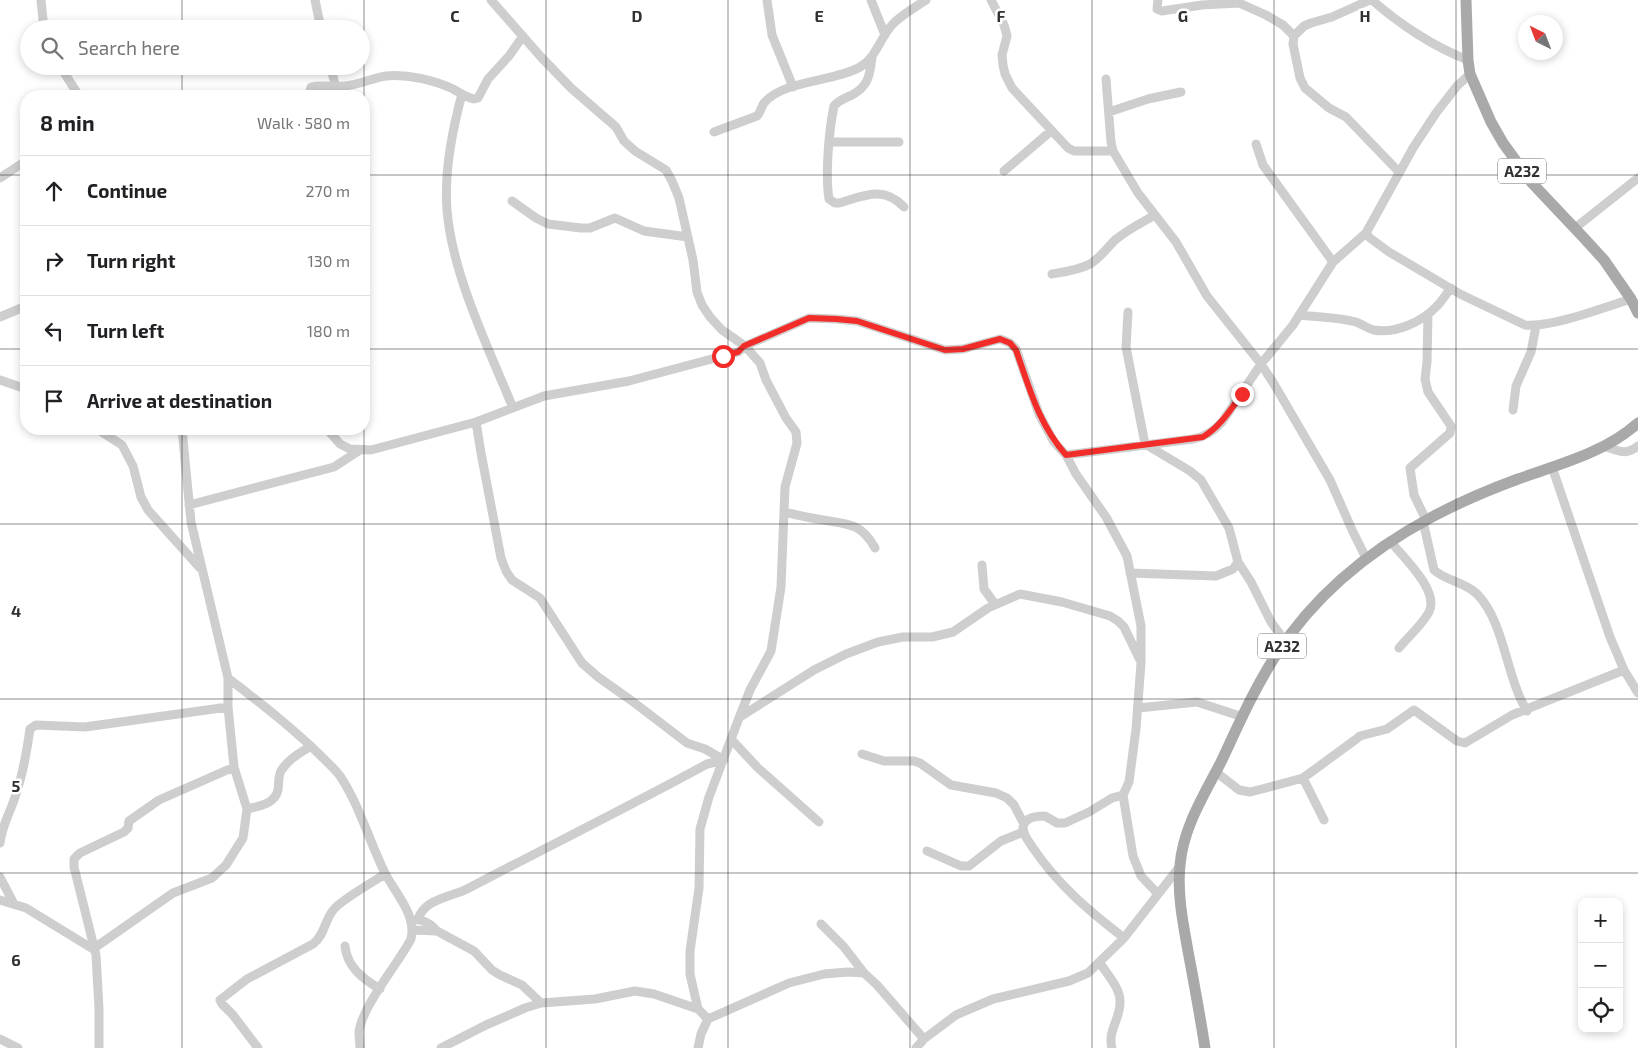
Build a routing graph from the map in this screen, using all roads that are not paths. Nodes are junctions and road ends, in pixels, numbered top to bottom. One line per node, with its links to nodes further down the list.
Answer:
1 (41, 0): 11 (street)
2 (315, 0): 12 (street)
3 (491, 0): 14 (street)
4 (767, 0): 22 (street)
5 (871, 0): 13 (street)
6 (926, 0): 13 (street)
7 (991, 0): 29 (street)
8 (1158, 0): 15 (street)
9 (1371, 0): 15 (street); 17 (street)
10 (1466, 0): 17 (main road, A232)
11 (43, 20)
12 (319, 20)
13 (885, 35): 16 (street)
14 (523, 36): 27 (street); 45 (street)
15 (1294, 36): 37 (street)
16 (872, 56): 22 (street); 31 (street)
17 (1468, 60): 18 (main road, A232)
18 (1470, 74): 37 (street); 43 (main road, A232)
19 (65, 75): 24 (street)
20 (333, 75): 23 (street)
21 (1106, 79): 28 (street)
22 (793, 86): 30 (street)
23 (336, 87): 25 (street); 27 (street)
24 (74, 90)
25 (310, 90)
26 (1181, 92): 28 (street)
27 (462, 94): 61 (street)
28 (1109, 112): 34 (street)
29 (1051, 131): 34 (street); 36 (street)
30 (714, 132)
31 (829, 142): 32 (street); 41 (street)
32 (899, 142)
33 (1256, 144): 46 (street)
34 (1113, 151): 42 (street)
35 (20, 165): 38 (street)
36 (1004, 171)
37 (1400, 172): 44 (street)
38 (0, 178)
39 (1638, 178): 43 (street)
40 (512, 201): 45 (street)
41 (904, 207)
42 (1155, 215): 47 (street); 58 (street)
43 (1575, 228): 49 (main road, A232)
44 (1366, 232): 46 (street); 48 (street)
45 (688, 237): 57 (street)
46 (1333, 262): 54 (street)
47 (1052, 274)
48 (1451, 288): 53 (street); 56 (street)
49 (1631, 299): 52 (main road, A232); 56 (street)
50 (20, 309): 55 (street)
51 (1128, 312): 68 (street)
52 (1638, 313)
53 (1428, 314): 54 (street); 76 (street)
54 (1299, 316): 58 (street)
55 (0, 317)
56 (1536, 326): 62 (street)
57 (744, 346): 61 (street); 72 (street); 75 (street)
58 (1261, 364): 68 (street); 79 (street)
59 (0, 380): 60 (street)
60 (20, 387)
61 (513, 408): 63 (street)
62 (1513, 410)
63 (476, 422): 71 (street); 99 (street)
64 (1638, 423): 69 (main road, A232)
65 (106, 435): 82 (street)
66 (183, 435): 74 (street)
67 (333, 435): 71 (street)
68 (1145, 444): 72 (street); 80 (street)
69 (1604, 446): 70 (street); 73 (main road, A232)
70 (1638, 446)
71 (360, 450): 74 (street)
72 (1066, 455): 83 (street)
73 (1552, 467): 76 (main road, A232); 88 (street)
74 (189, 505): 82 (street)
75 (784, 512): 78 (street); 95 (street)
76 (1424, 521): 77 (main road, A232); 93 (street)
77 (1390, 541): 79 (main road, A232); 86 (street)
78 (875, 548)
79 (1366, 558): 85 (main road, A232)
80 (1238, 562): 83 (street); 85 (street)
81 (982, 565): 84 (street)
82 (202, 570): 89 (street)
83 (1130, 573): 87 (street)
84 (995, 604): 87 (street); 95 (street)
85 (1285, 641): 94 (main road, A232)
86 (1399, 648)
87 (1141, 663): 92 (street)
88 (1624, 670): 90 (street); 93 (street)
89 (228, 678): 91 (street); 97 (street)
90 (1638, 693)
91 (228, 706): 100 (street); 107 (street)
92 (1138, 708): 94 (street); 103 (street)
93 (1526, 710): 102 (street)
94 (1243, 717): 101 (main road, A232)
95 (739, 718): 96 (street)
96 (731, 739): 99 (street); 106 (street)
97 (311, 746): 104 (street); 112 (street)
98 (862, 754): 108 (street)
99 (724, 760): 117 (street); 128 (street)
100 (234, 768): 104 (street); 123 (street)
101 (1216, 772): 102 (street); 111 (main road, A232)
102 (1303, 778): 105 (street)
103 (1123, 795): 108 (street); 114 (street)
104 (247, 809): 123 (street)
105 (1324, 820)
106 (819, 822)
107 (2, 826): 109 (street)
108 (1023, 828): 110 (street); 121 (street)
109 (0, 843)
110 (927, 851)
111 (1180, 866): 114 (street); 140 (main road, A232)
112 (385, 874): 117 (street); 134 (street)
113 (0, 877): 116 (street)
114 (1158, 894): 121 (street)
115 (0, 900): 116 (street)
116 (14, 904): 123 (street)
117 (414, 920): 119 (street); 120 (street)
118 (821, 924): 125 (street)
119 (413, 930): 120 (street); 126 (street)
120 (437, 931): 127 (street)
121 (1124, 938): 124 (street)
122 (345, 946): 126 (street)
123 (93, 948): 133 (street)
124 (1100, 963): 130 (street); 139 (street)
125 (864, 973): 129 (street); 130 (street)
126 (380, 989): 135 (street)
127 (540, 1003): 128 (street); 136 (street)
128 (698, 1009): 129 (street)
129 (708, 1019): 137 (street)
130 (924, 1038): 138 (street)
131 (0, 1039): 132 (street)
132 (18, 1048)
133 (99, 1048)
134 (258, 1048)
135 (360, 1048)
136 (441, 1048)
137 (698, 1048)
138 (916, 1048)
139 (1112, 1048)
140 (1205, 1048)

